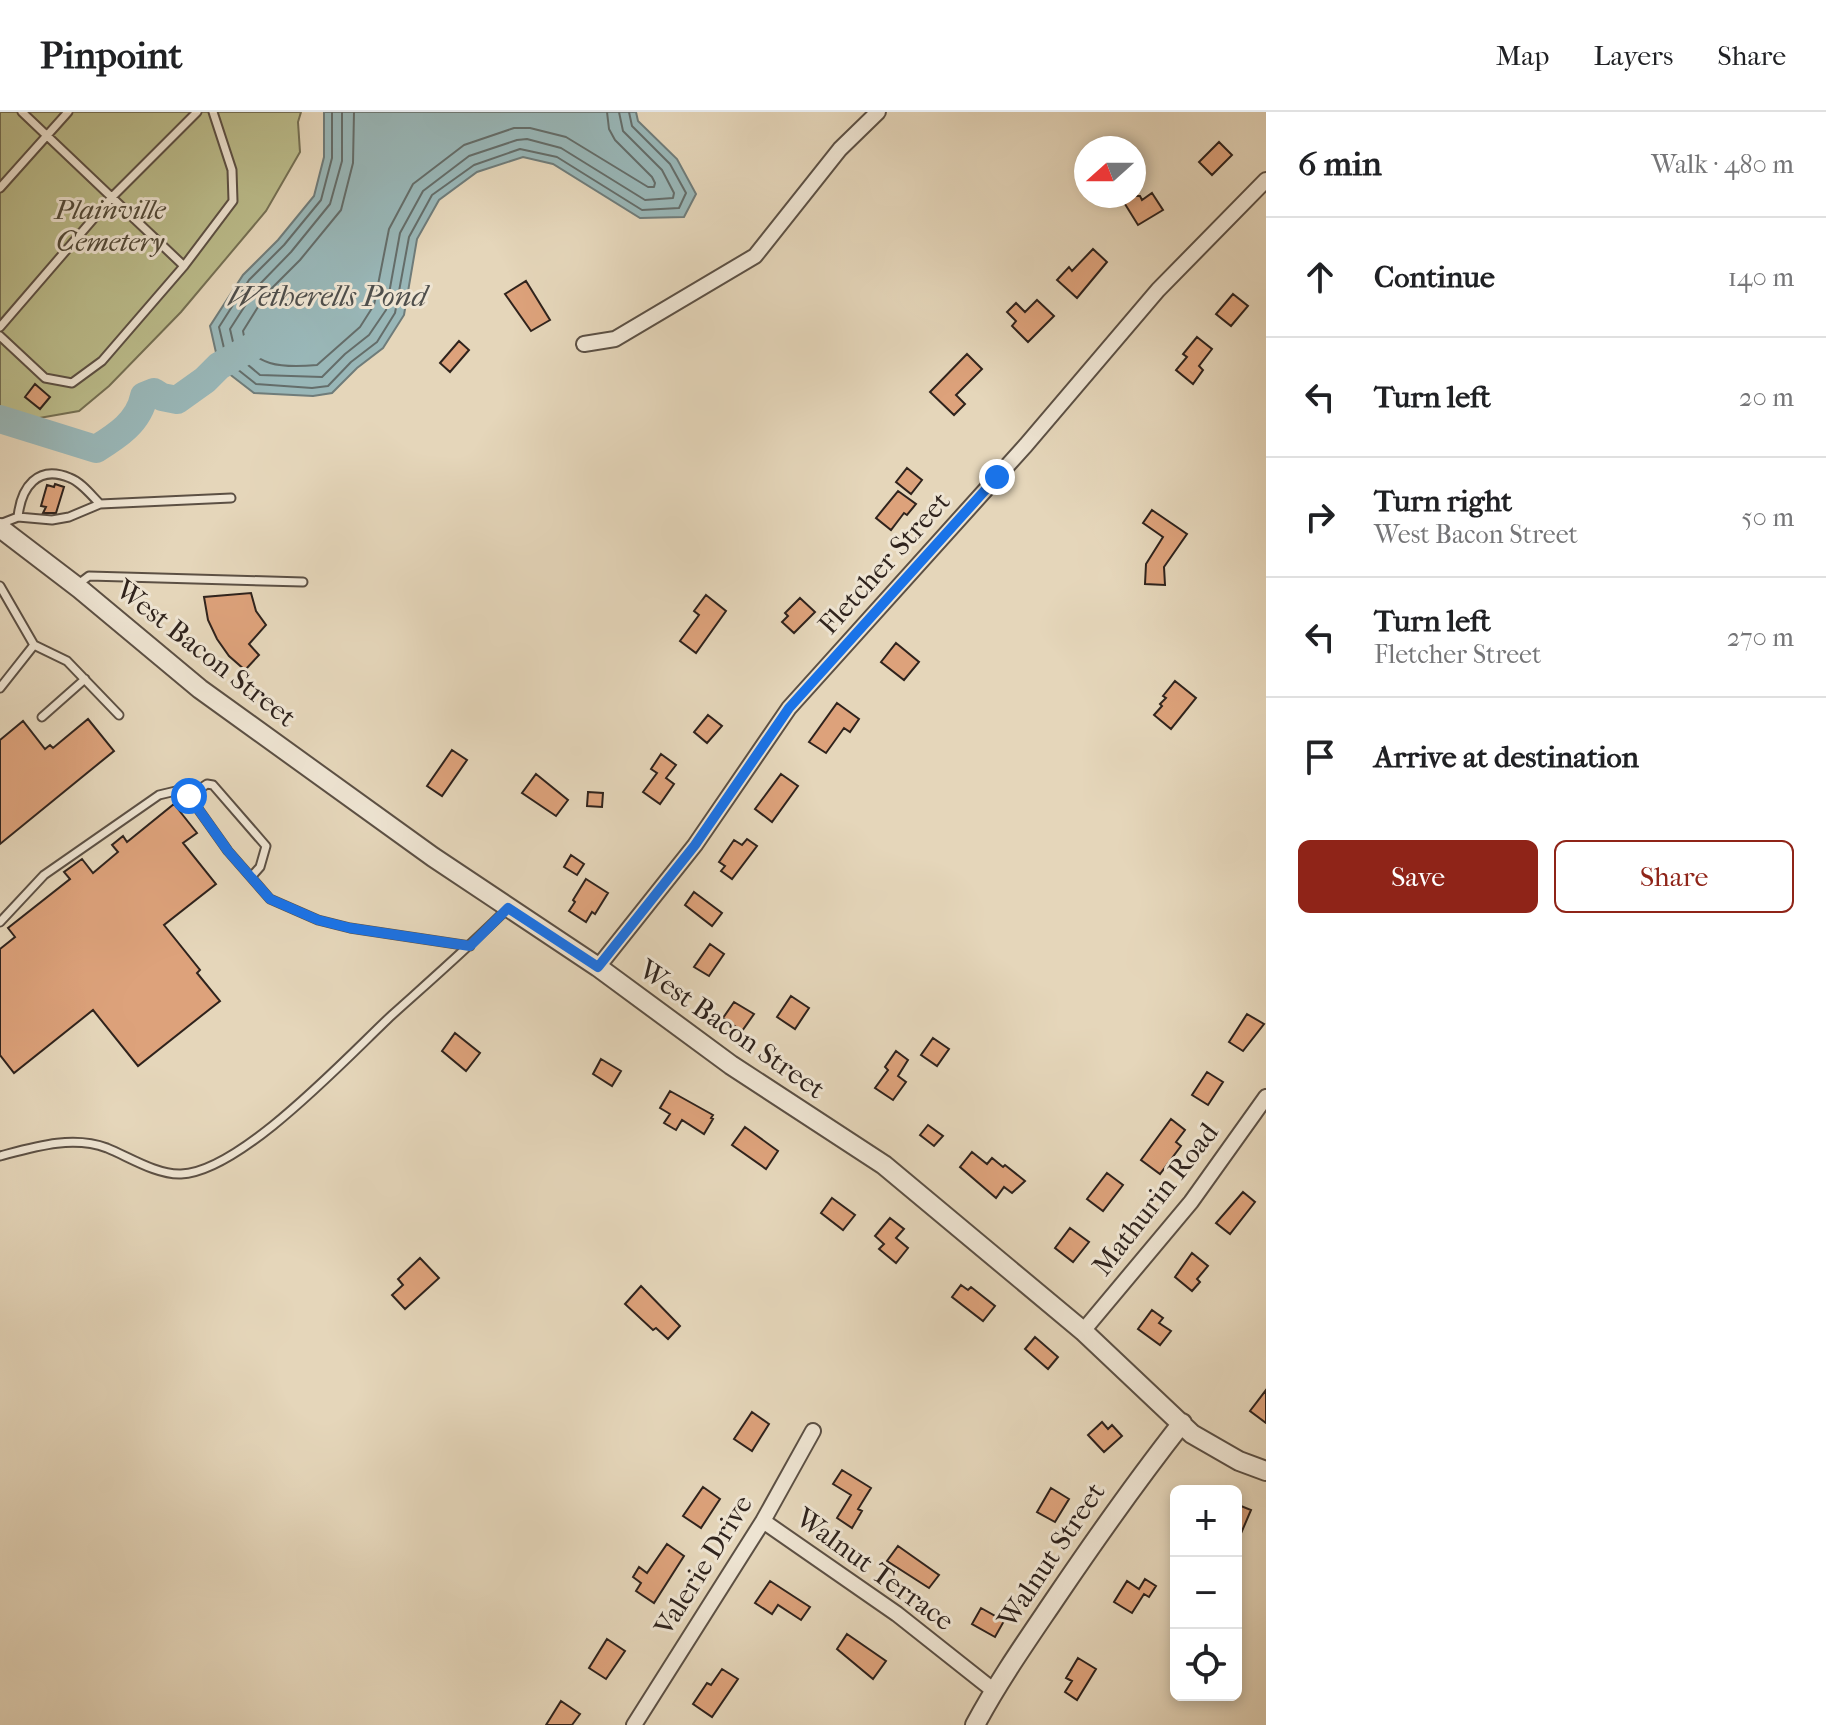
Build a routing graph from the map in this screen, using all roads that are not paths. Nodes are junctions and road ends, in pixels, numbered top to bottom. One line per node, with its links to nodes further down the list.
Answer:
1 (22, 112): 6 (lane)
2 (68, 112): 6 (lane)
3 (197, 112): 9 (lane)
4 (213, 112): 10 (lane)
5 (878, 112): 13 (street)
6 (45, 136): 8 (lane); 9 (lane)
7 (1266, 180): 31 (street, Fletcher Street)
8 (0, 188)
9 (113, 196): 10 (lane); 11 (lane)
10 (184, 266): 12 (lane)
11 (0, 327)
12 (0, 336)
13 (584, 344)
14 (231, 498): 15 (lane)
15 (100, 504): 16 (lane); 16 (lane)
16 (18, 517): 17 (lane)
17 (0, 526): 20 (street, West Bacon Street)
18 (303, 582): 20 (lane)
19 (0, 586): 21 (lane)
20 (76, 586): 28 (street, West Bacon Street)
21 (34, 645): 22 (lane); 23 (lane)
22 (85, 679): 24 (lane); 25 (lane)
23 (0, 688)
24 (119, 715)
25 (42, 717)
26 (189, 796): 27 (lane); 27 (lane); 29 (lane)
27 (251, 877): 30 (lane)
28 (508, 908): 30 (lane); 31 (street, West Bacon Street)
29 (0, 922)
30 (470, 946): 33 (lane)
31 (598, 967): 34 (street, West Bacon Street)
32 (1266, 1097): 34 (street, Mathurin Road)
33 (0, 1156)
34 (1083, 1331): 35 (street, West Bacon Street)
35 (1182, 1423): 37 (street, West Bacon Street); 39 (street, Walnut Street)
36 (813, 1431): 38 (street, Valerie Drive)
37 (1266, 1471)
38 (763, 1521): 39 (street, Walnut Terrace); 40 (street, Valerie Drive)
39 (993, 1690): 41 (street, Walnut Street)
40 (634, 1725)
41 (975, 1725)

